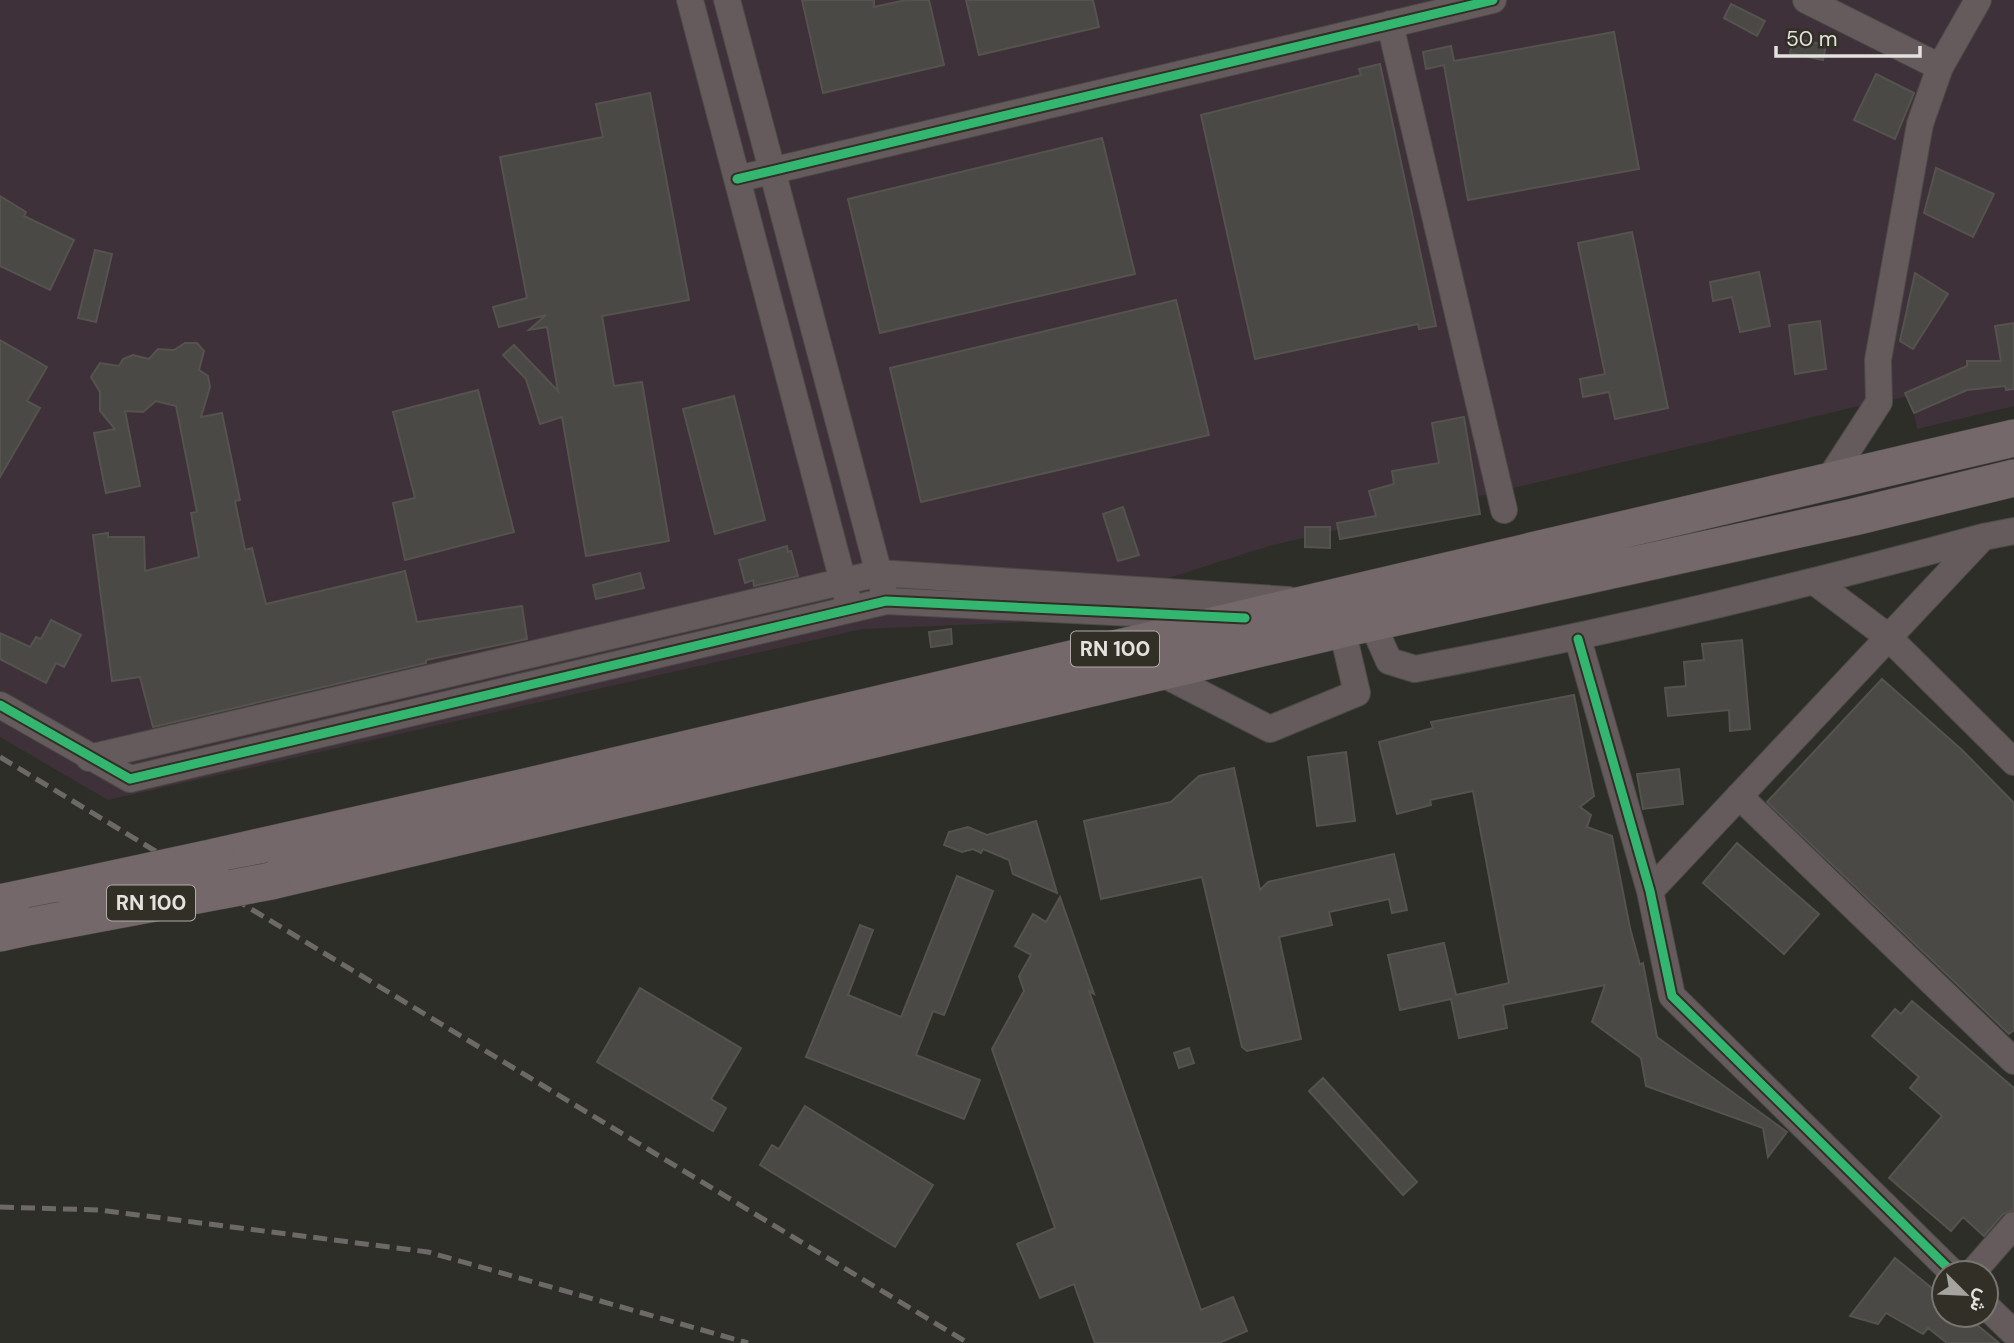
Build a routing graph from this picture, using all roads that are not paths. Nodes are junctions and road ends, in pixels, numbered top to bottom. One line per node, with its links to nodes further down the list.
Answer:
1 (690, 0): 9 (street)
2 (727, 0): 8 (street)
3 (1493, 0): 6 (street)
4 (1806, 0): 7 (street)
5 (1978, 0): 7 (street)
6 (1390, 24): 8 (street); 13 (street)
7 (1940, 67): 12 (street)
8 (772, 170): 9 (street); 16 (street)
9 (737, 178): 17 (street)
10 (2014, 438): 12 (highway, RN 100)
11 (2014, 478): 23 (highway, RN 100)
12 (1826, 484): 20 (highway, RN 100)
13 (1504, 510)
14 (2014, 531): 15 (street)
15 (1983, 537): 18 (street); 24 (street)
16 (879, 573): 17 (street); 19 (street); 20 (street)
17 (843, 581): 21 (street); 28 (street)
18 (1815, 582): 24 (street); 25 (street)
19 (886, 601): 21 (street); 22 (street)
20 (1315, 601): 22 (highway, RN 100)
21 (850, 608): 28 (street)
22 (1245, 618): 32 (highway, RN 100, bridge)
23 (1357, 626): 25 (street); 26 (highway, RN 100); 26 (street)
24 (1886, 636): 29 (street); 30 (street)
25 (1578, 639): 31 (street)
26 (1159, 672): 33 (highway, RN 100, bridge)
27 (0, 705): 28 (street)
28 (89, 758)
29 (2014, 762)
30 (1739, 796): 31 (street); 34 (street)
31 (1650, 891): 36 (street)
32 (0, 903)
33 (16, 930)
34 (2014, 1061)
35 (2014, 1225): 37 (street)
36 (1939, 1259)
37 (1984, 1259)
38 (2000, 1320): 39 (street)
39 (2014, 1333)

